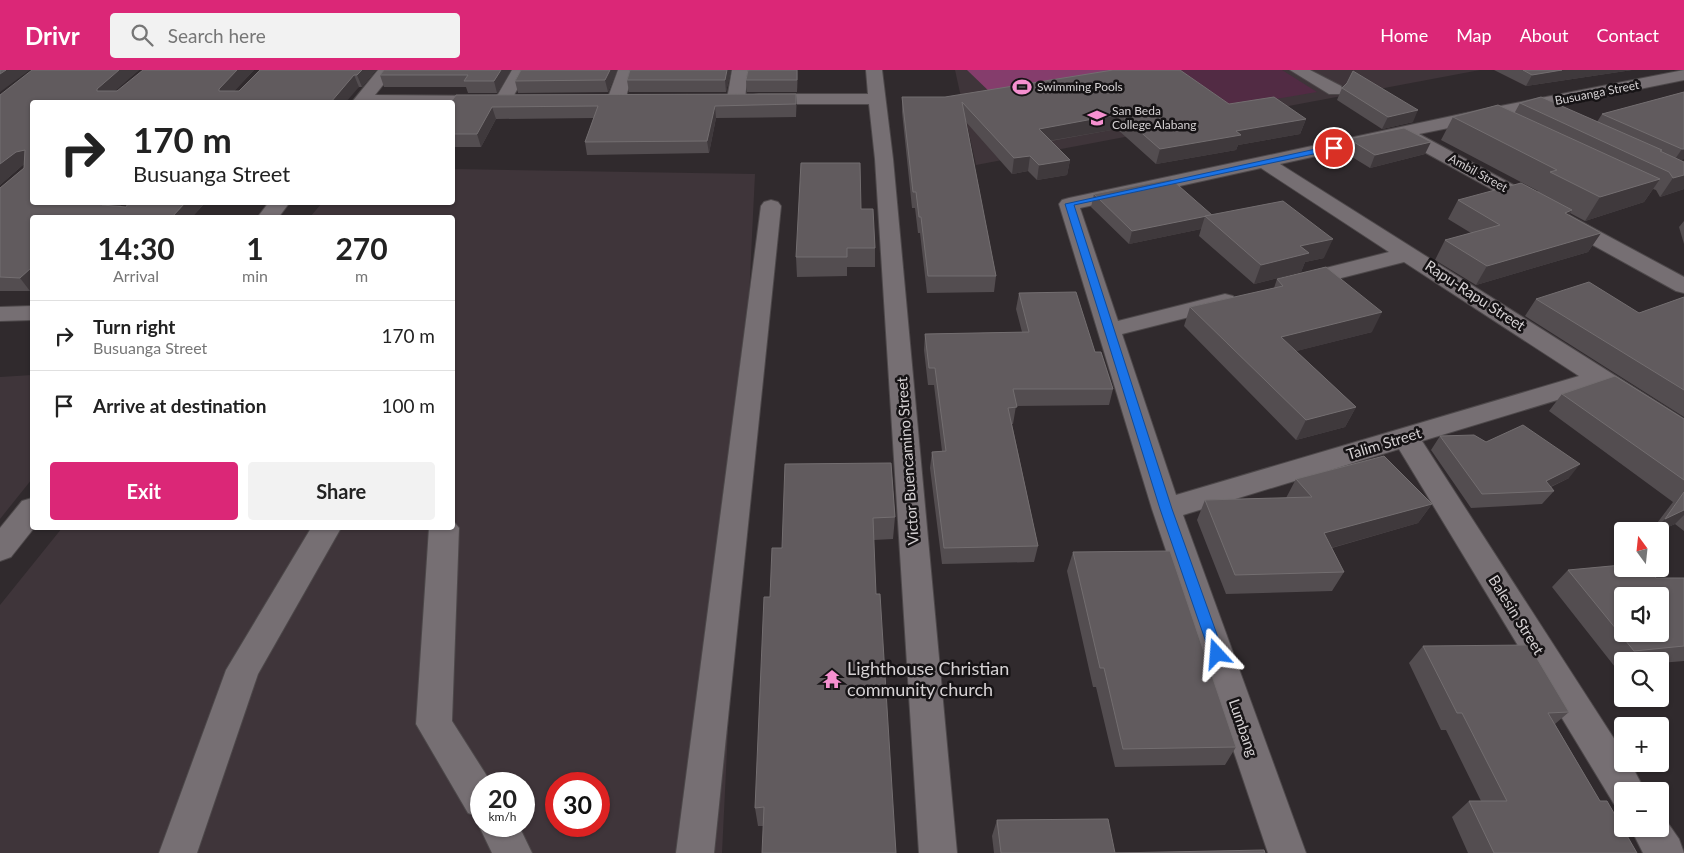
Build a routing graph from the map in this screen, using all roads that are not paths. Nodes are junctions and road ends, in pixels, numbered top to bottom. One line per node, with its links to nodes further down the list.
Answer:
1 (387, 70): 13 (street)
2 (520, 70): 15 (street)
3 (626, 70): 18 (street)
4 (740, 70): 11 (street)
5 (874, 70): 12 (street, Victor Buencamino Street)
6 (1298, 70): 9 (street)
7 (1684, 75): 8 (street, Busuanga Street)
8 (1655, 81): 10 (street); 21 (street, Busuanga Street)
9 (1335, 90)
10 (1684, 94)
11 (736, 99): 12 (street); 20 (street)
12 (877, 99): 53 (street, Victor Buencamino Street)
13 (362, 100)
14 (455, 100): 15 (street)
15 (502, 100): 16 (street)
16 (526, 100)
17 (596, 100): 18 (street)
18 (616, 100): 19 (street)
19 (634, 100)
20 (717, 100)
21 (1531, 106): 22 (street, Busuanga Street); 23 (street)
22 (1480, 115): 24 (street); 25 (street, Busuanga Street)
23 (1558, 118)
24 (1506, 128)
25 (1404, 133): 26 (street, Busuanga Street); 32 (street, Ambil Street)
26 (1264, 162): 27 (street, Busuanga Street); 31 (street, Rapu-Rapu Street)
27 (1070, 204): 37 (street, Lumbang)
28 (278, 205): 30 (street)
29 (771, 206): 52 (street)
30 (269, 215)
31 (1408, 254): 33 (street); 38 (street, Rapu-Rapu Street)
32 (1684, 286)
33 (1273, 288)
34 (1244, 296): 37 (street)
35 (30, 312): 36 (street)
36 (0, 314)
37 (1110, 330): 41 (street, Lumbang)
38 (1601, 378): 39 (street, Rapu-Rapu Street); 40 (street, Talim Street)
39 (1684, 432)
40 (1406, 438): 41 (street, Talim Street); 47 (street, Balesin Street)
41 (1166, 509): 54 (street, Lumbang)
42 (30, 512): 45 (street)
43 (325, 530): 50 (street)
44 (444, 530): 46 (street)
45 (0, 549)
46 (470, 782)
47 (1621, 782)
48 (504, 837): 51 (street)
49 (1655, 837): 55 (street)
50 (178, 853)
51 (513, 853)
52 (695, 853)
53 (938, 853)
54 (1287, 853)
55 (1665, 853)

